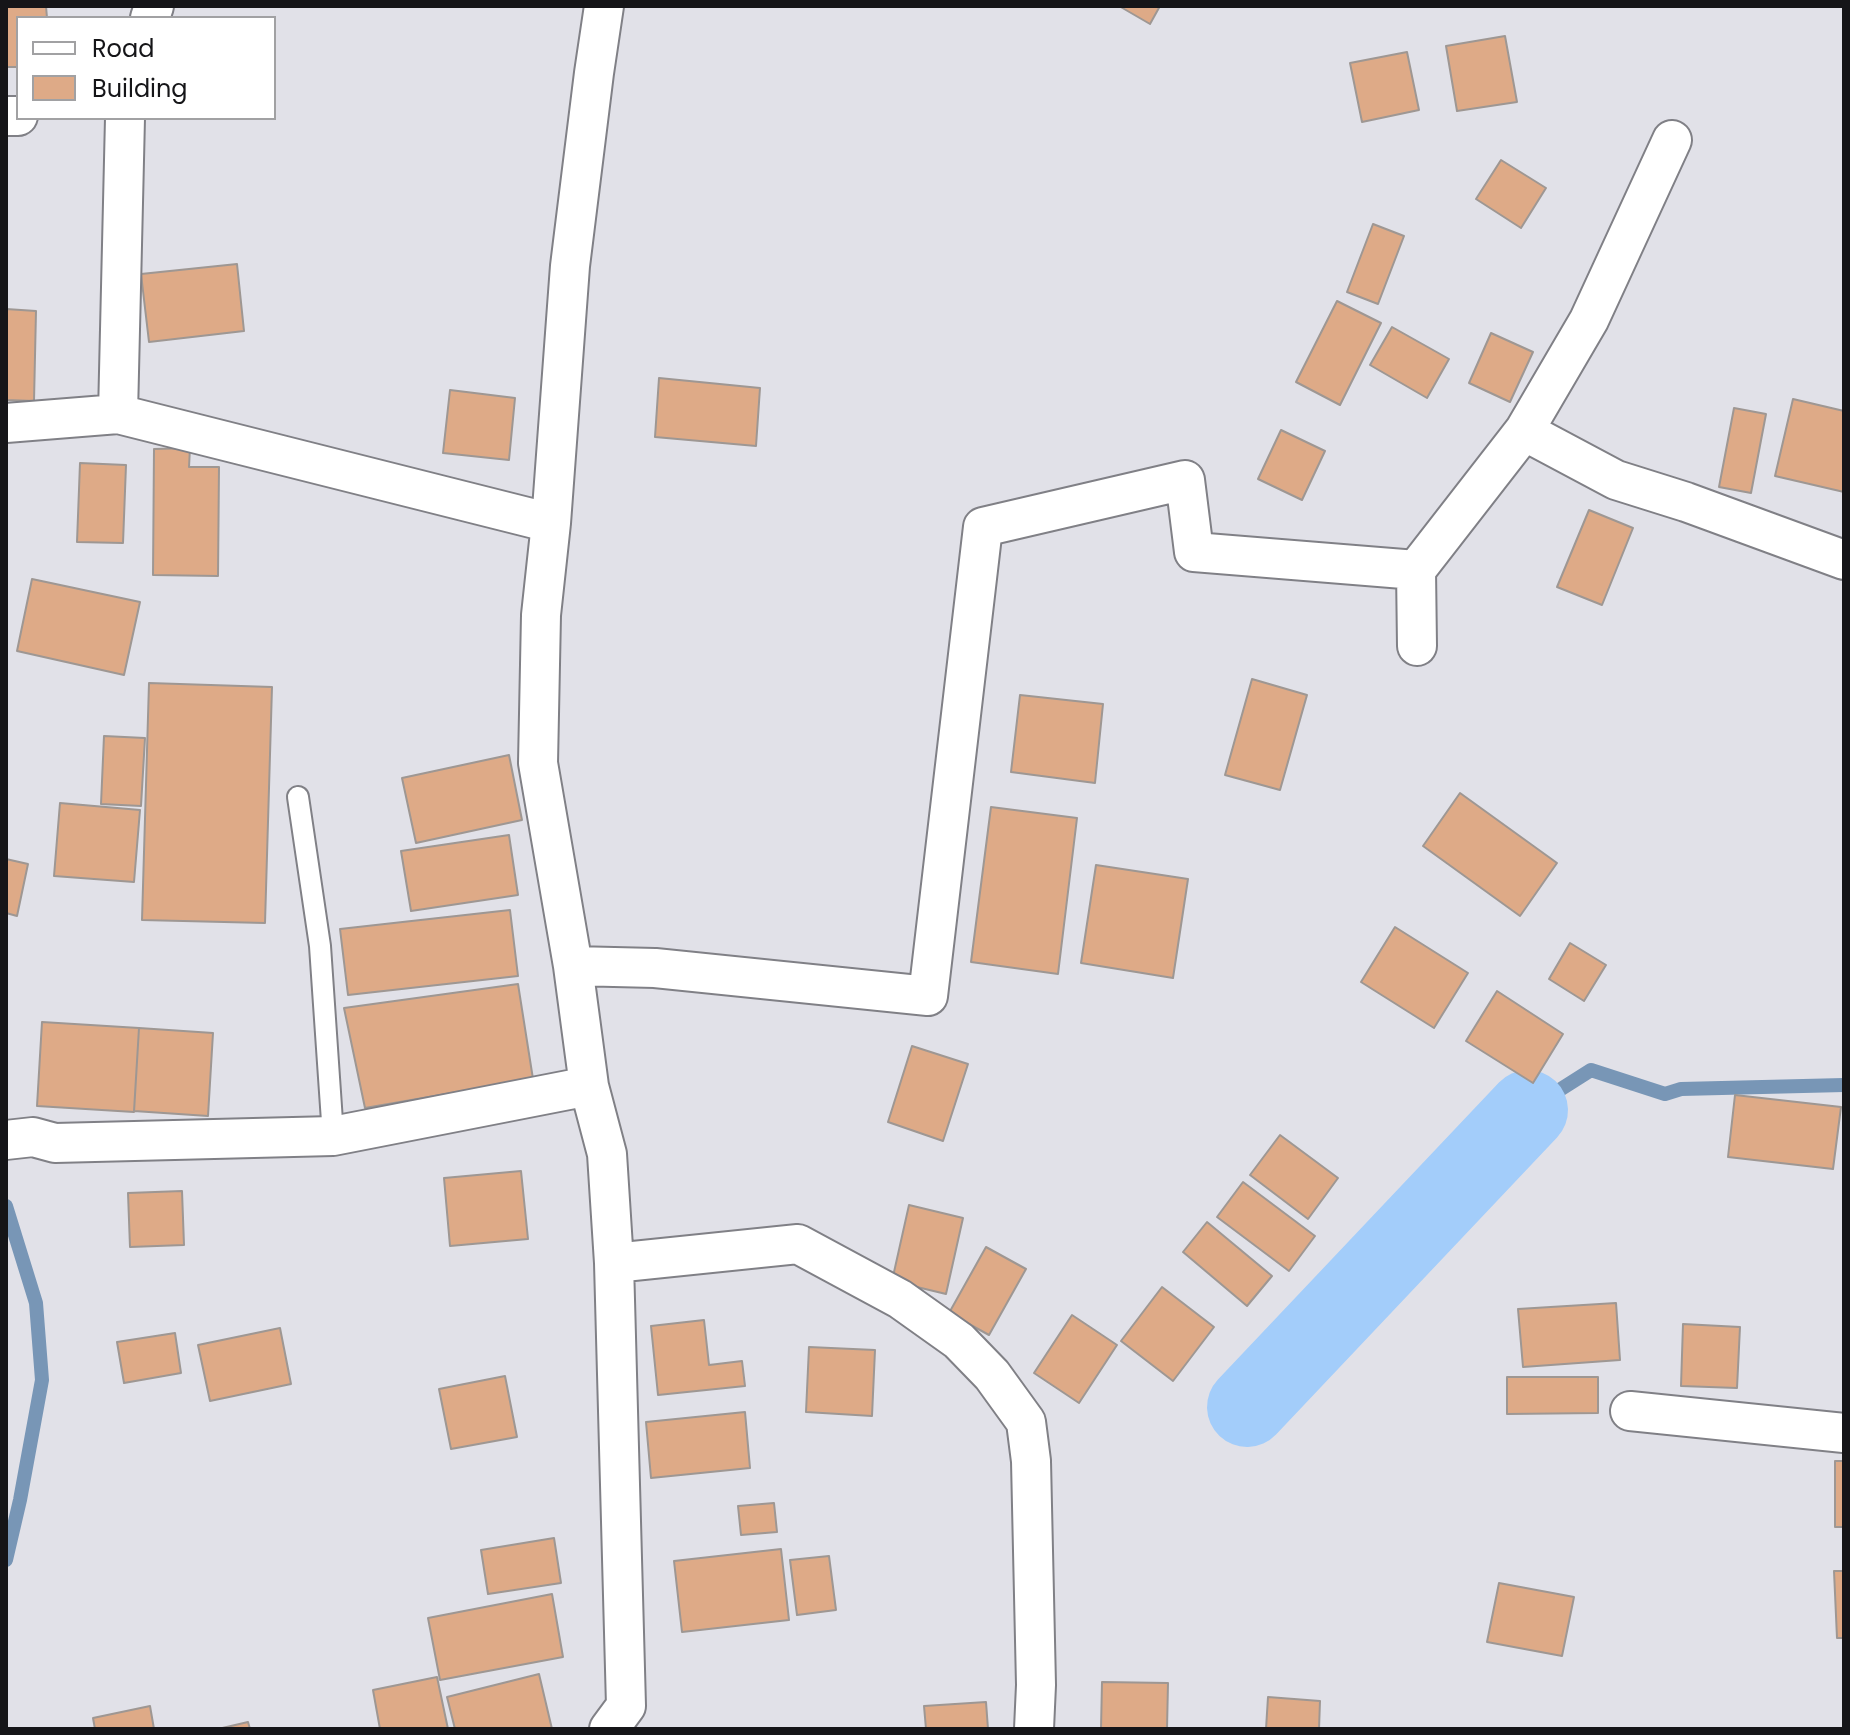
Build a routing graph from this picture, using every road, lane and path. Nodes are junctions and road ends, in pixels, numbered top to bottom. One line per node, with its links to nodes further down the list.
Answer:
1 (604, 6): 7 (street)
2 (125, 120): 4 (street)
3 (1672, 140): 6 (street)
4 (118, 414): 5 (street); 7 (street)
5 (6, 423)
6 (1524, 431): 8 (street); 9 (street)
7 (551, 523): 12 (street)
8 (1844, 560)
9 (1416, 570): 10 (street); 12 (street)
10 (1417, 646)
11 (298, 797): 14 (lane)
12 (573, 966): 13 (street)
13 (589, 1086): 14 (street); 16 (street)
14 (333, 1136): 15 (street)
15 (20, 1139)
16 (614, 1263): 19 (street); 20 (street)
17 (1630, 1411): 18 (street)
18 (1844, 1433)
19 (609, 1729)
20 (1034, 1729)

